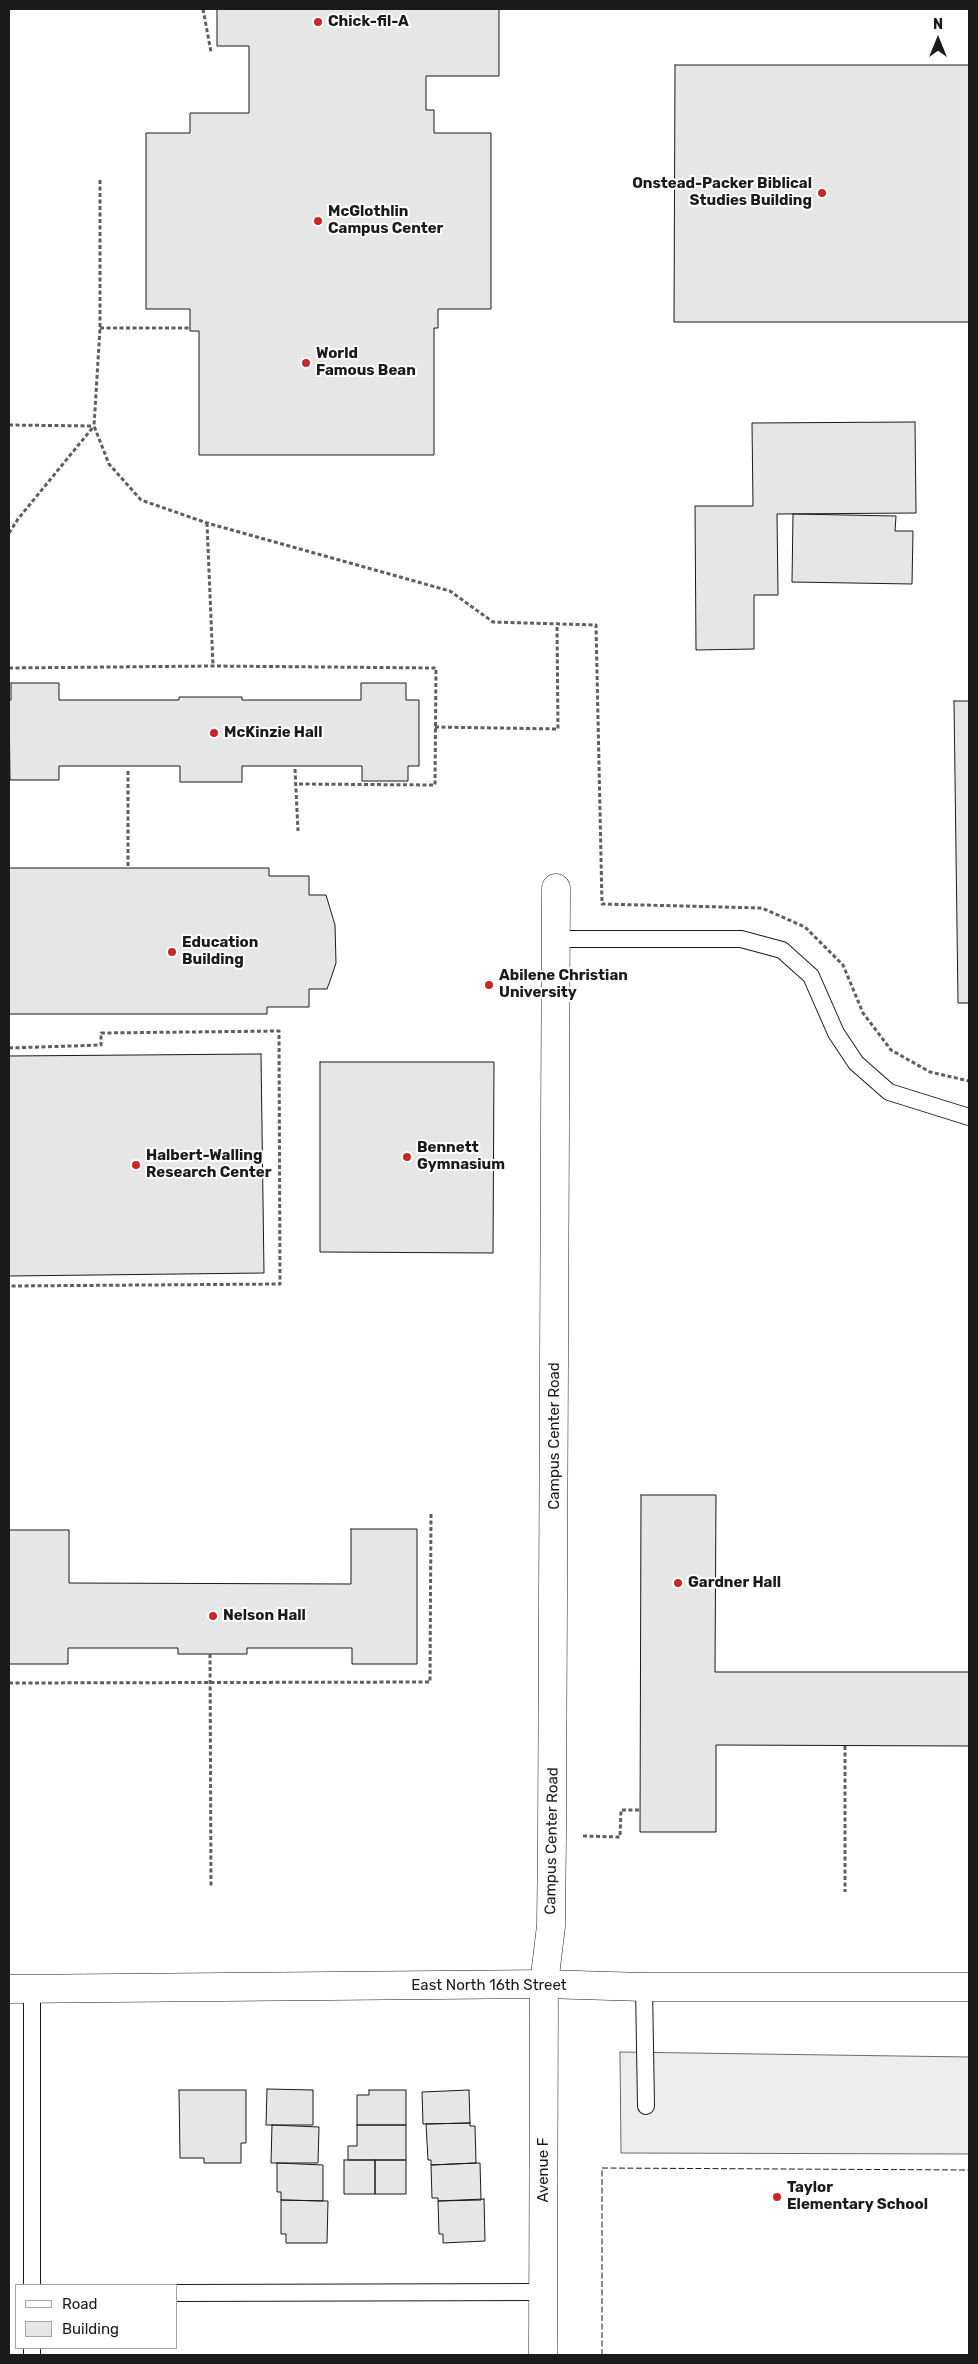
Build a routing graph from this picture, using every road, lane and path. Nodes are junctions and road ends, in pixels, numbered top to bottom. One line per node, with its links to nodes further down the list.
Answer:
1 (203, 9): 2 (path)
2 (211, 52)
3 (100, 180): 4 (path)
4 (100, 328): 5 (path); 7 (path)
5 (190, 328)
6 (9, 425): 7 (path)
7 (94, 426): 8 (path); 9 (path)
8 (207, 523): 10 (path); 11 (path)
9 (9, 533)
10 (557, 624): 13 (path); 22 (path)
11 (213, 666): 12 (path); 13 (path)
12 (9, 668)
13 (434, 727): 16 (path)
14 (295, 769): 16 (path)
15 (128, 771): 18 (path)
16 (297, 784): 17 (path)
17 (298, 831)
18 (128, 868)
19 (556, 888): 20 (street, Campus Center Road)
20 (556, 939): 23 (lane); 31 (street, Campus Center Road)
21 (9, 1048): 24 (path)
22 (969, 1081)
23 (969, 1117)
24 (9, 1286)
25 (431, 1513): 27 (path)
26 (210, 1654): 27 (path)
27 (210, 1682): 28 (path); 32 (path)
28 (9, 1683)
29 (845, 1746): 33 (path)
30 (640, 1810): 31 (path)
31 (552, 1835): 34 (street, Campus Center Road)
32 (211, 1888)
33 (845, 1892)
34 (544, 1984): 35 (street, East North 16th Street); 37 (street, East North 16th Street); 40 (street, Avenue F)
35 (644, 1987): 36 (street, East North 16th Street); 38 (lane)
36 (969, 1987)
37 (20, 1989): 39 (lane)
38 (646, 2106)
39 (32, 2284)
40 (543, 2292): 41 (lane); 42 (street, Avenue F)
41 (178, 2293)
42 (543, 2355)

